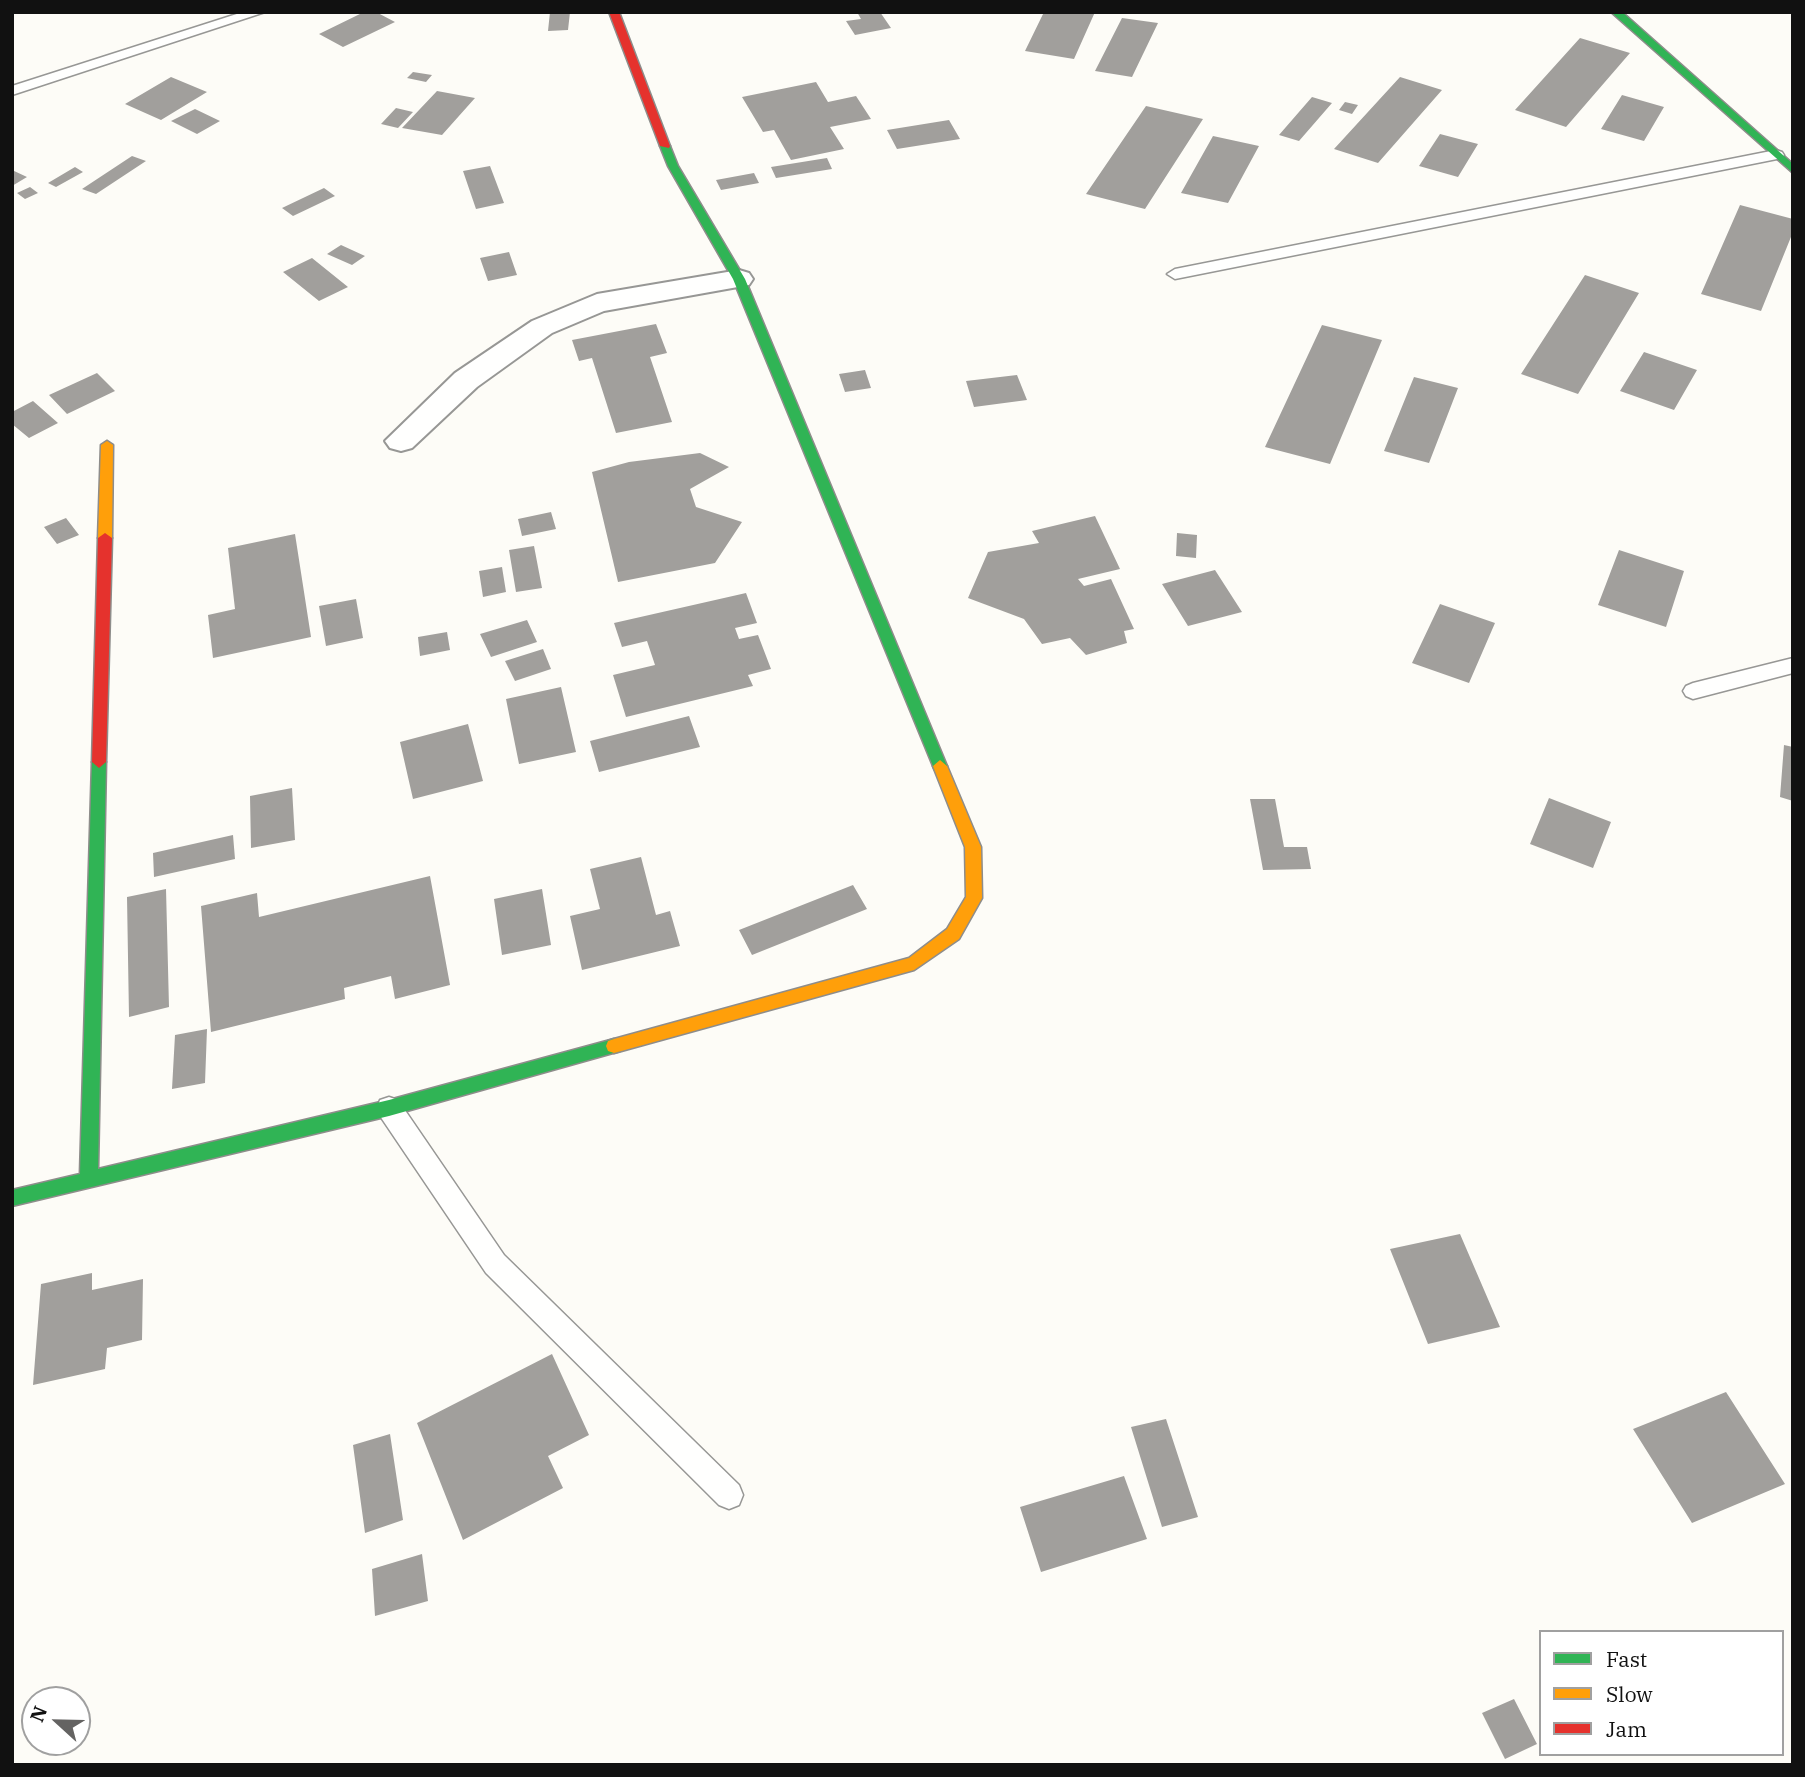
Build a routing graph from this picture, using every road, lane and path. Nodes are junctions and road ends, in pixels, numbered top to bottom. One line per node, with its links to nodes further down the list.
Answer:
1 (258, 12): 4 (lane)
2 (614, 12): 8 (street)
3 (1616, 12): 5 (street)
4 (12, 91)
5 (1776, 155): 6 (street); 7 (lane)
6 (1793, 170)
7 (1175, 274)
8 (739, 279): 9 (street); 13 (street)
9 (401, 441)
10 (107, 445): 14 (street)
11 (1793, 665): 12 (lane)
12 (1693, 691)
13 (389, 1108): 14 (street); 16 (lane)
14 (89, 1178): 15 (street)
15 (12, 1198)
16 (729, 1495)

